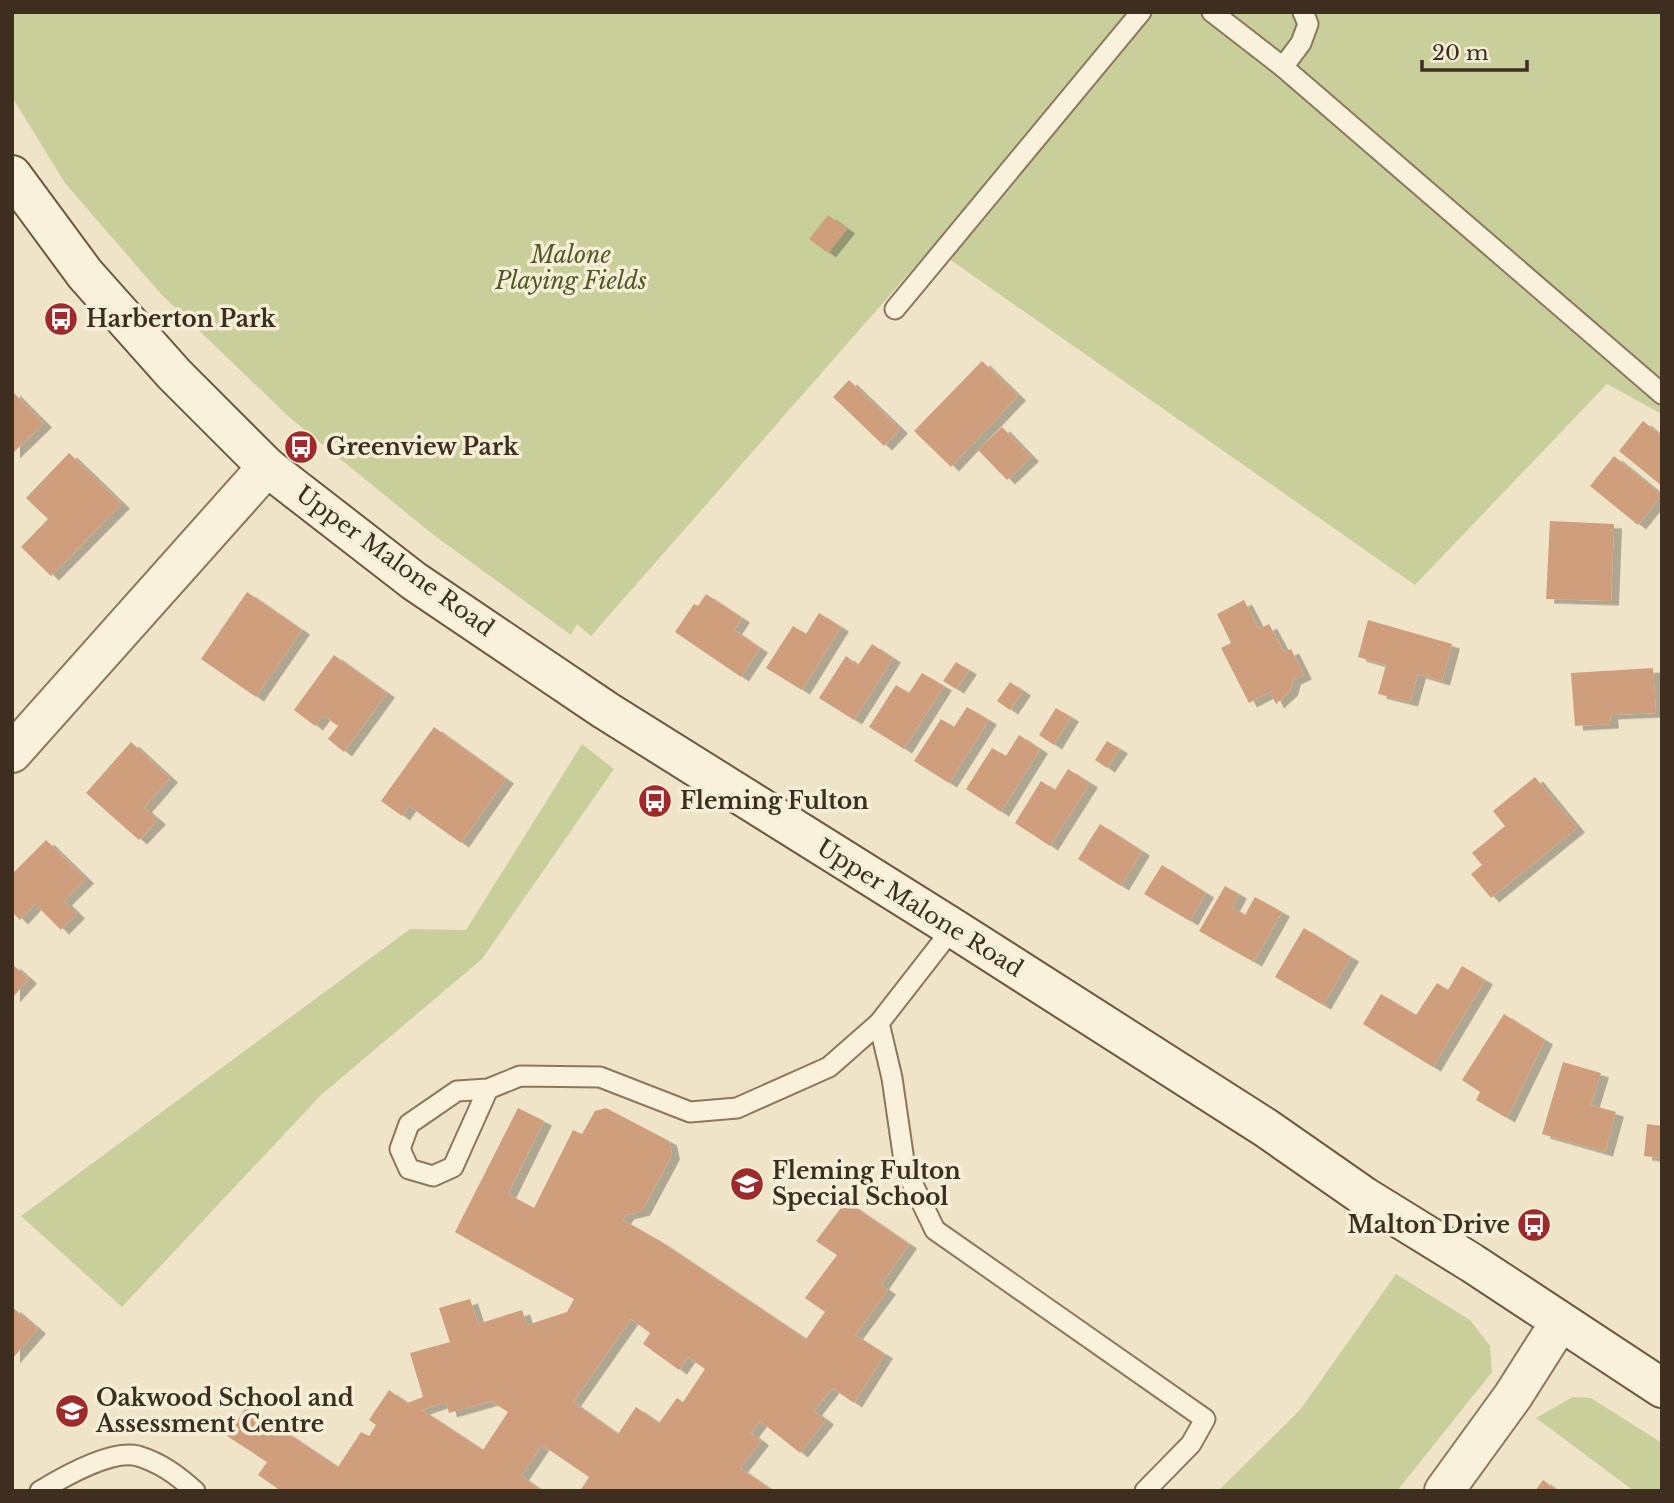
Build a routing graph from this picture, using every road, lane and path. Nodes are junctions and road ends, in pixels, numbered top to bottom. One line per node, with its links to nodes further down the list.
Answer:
1 (1141, 12): 6 (lane)
2 (1212, 12): 4 (lane)
3 (1303, 12): 4 (lane)
4 (1283, 66): 7 (lane)
5 (12, 175): 8 (main road, Upper Malone Road)
6 (895, 309)
7 (1662, 394)
8 (267, 467): 9 (main road); 10 (main road, Upper Malone Road)
9 (12, 753)
10 (953, 928): 11 (lane); 13 (main road, Upper Malone Road)
11 (879, 1023): 12 (lane); 17 (lane)
12 (488, 1089): 12 (lane)
13 (1560, 1322): 14 (main road, Upper Malone Road); 18 (main road)
14 (1662, 1388)
15 (40, 1491): 16 (lane)
16 (195, 1491)
17 (1145, 1491)
18 (1444, 1491)

